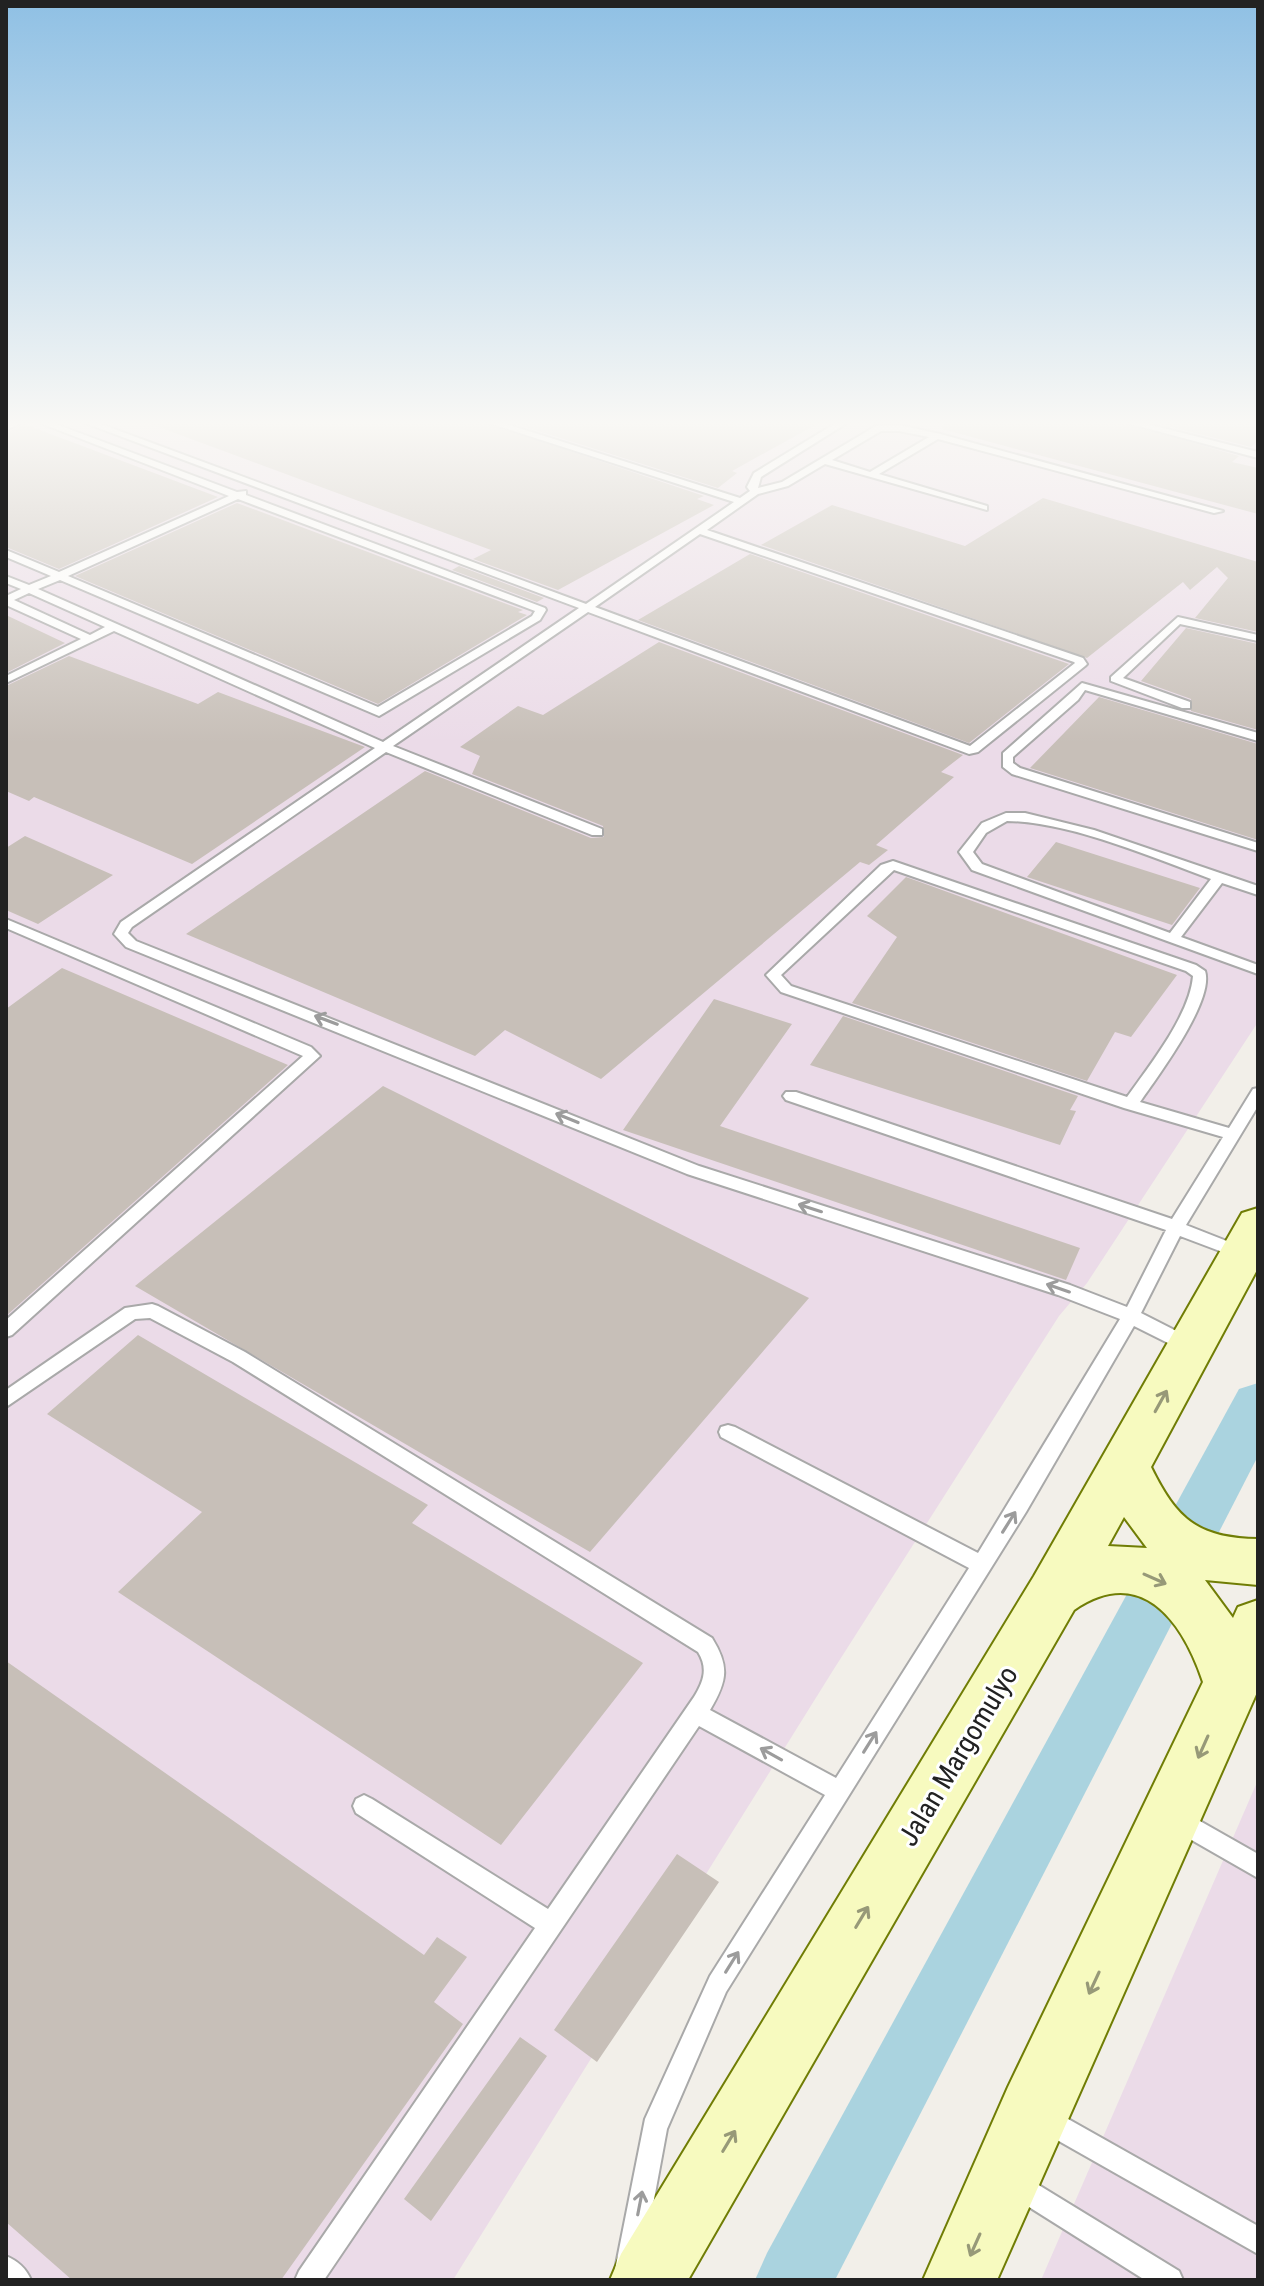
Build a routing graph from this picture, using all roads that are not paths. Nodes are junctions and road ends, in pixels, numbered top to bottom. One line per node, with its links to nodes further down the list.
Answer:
1 (163, 530): 8 (lane)
2 (333, 530): 6 (lane)
3 (377, 530): 5 (lane)
4 (700, 531): 12 (lane); 12 (lane)
5 (383, 532): 6 (lane); 12 (lane)
6 (364, 541): 18 (lane)
7 (6, 553): 8 (lane)
8 (61, 576): 10 (lane); 14 (lane)
9 (6, 579): 10 (lane)
10 (31, 591): 11 (lane); 13 (lane)
11 (6, 601): 16 (lane)
12 (587, 607): 20 (lane)
13 (112, 628): 16 (lane); 17 (lane)
14 (184, 630): 17 (lane); 18 (lane)
15 (1258, 638): 21 (lane)
16 (90, 639): 19 (lane)
17 (153, 647): 23 (lane)
18 (441, 677): 20 (lane)
19 (6, 680)
20 (472, 688): 23 (lane)
21 (1258, 727)
22 (1258, 737): 25 (lane)
23 (384, 747): 24 (lane); 37 (lane, one-way to 23)
24 (597, 832)
25 (1258, 847)
26 (1219, 878): 27 (lane); 29 (lane); 29 (lane)
27 (1258, 891)
28 (6, 923): 38 (lane)
29 (1173, 938): 30 (lane)
30 (1258, 970)
31 (1258, 1093): 34 (lane)
32 (791, 1096): 35 (lane)
33 (1130, 1104): 33 (lane); 34 (lane)
34 (1232, 1134): 35 (lane)
35 (1176, 1227): 36 (lane); 37 (lane)
36 (1250, 1239): 39 (main road, Jalan Margomulyo)
37 (1131, 1316): 39 (lane); 44 (lane, one-way to 37)
38 (6, 1330)
39 (1191, 1346): 42 (main road, Jalan Margomulyo, one-way to 39)
40 (6, 1400): 47 (lane)
41 (728, 1432): 44 (lane)
42 (1128, 1475): 43 (main road); 45 (main road, Jalan Margomulyo)
43 (1258, 1562)
44 (982, 1565): 48 (lane, one-way to 44)
45 (1067, 1585): 46 (main road, one-way to 46); 60 (main road, Jalan Margomulyo, one-way to 45)
46 (1238, 1653): 50 (main road, one-way to 50)
47 (696, 1713): 48 (lane, one-way to 47); 52 (lane)
48 (839, 1791): 59 (lane, one-way to 48)
49 (364, 1806): 52 (lane)
50 (1173, 1816): 51 (lane); 53 (main road, one-way to 53)
51 (1258, 1867)
52 (551, 1924): 58 (lane)
53 (1033, 2112): 54 (main road); 55 (lane)
54 (1005, 2177): 61 (main road, one-way to 61); 62 (lane)
55 (1258, 2241)
56 (6, 2269): 57 (lane)
57 (18, 2280)
58 (308, 2280)
59 (626, 2280)
60 (647, 2280)
61 (960, 2280)
62 (1170, 2280)

